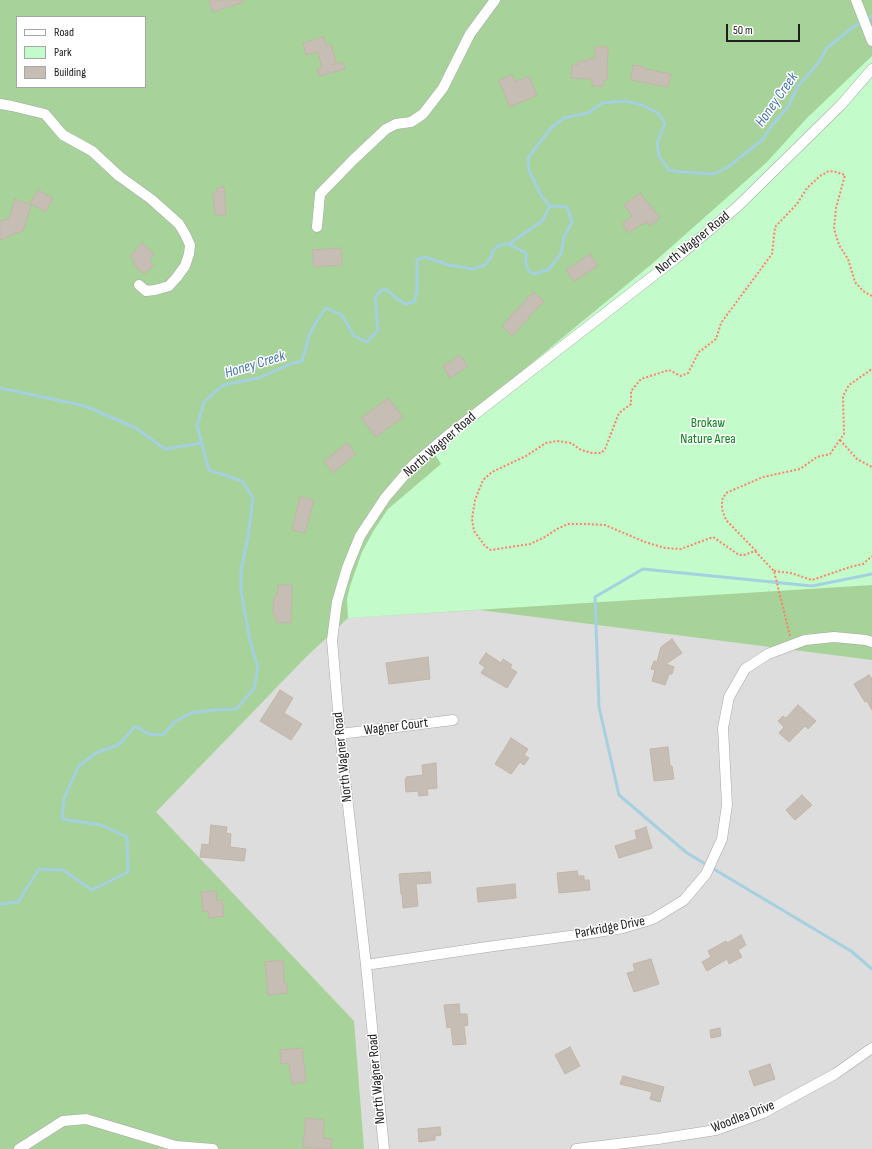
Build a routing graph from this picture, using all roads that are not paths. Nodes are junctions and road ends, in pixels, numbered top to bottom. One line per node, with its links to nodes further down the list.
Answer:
1 (495, 0): 6 (street)
2 (858, 3): 3 (street)
3 (870, 36)
4 (872, 69): 10 (street, North Wagner Road)
5 (0, 104): 7 (street)
6 (316, 227)
7 (139, 285)
8 (872, 642): 11 (street, Parkridge Drive)
9 (453, 720): 10 (street, Wagner Court)
10 (340, 734): 11 (street, North Wagner Road)
11 (366, 965): 15 (street, North Wagner Road)
12 (872, 1048): 16 (street, Woodlea Drive)
13 (19, 1149): 14 (street)
14 (213, 1149)
15 (384, 1149)
16 (576, 1149)

